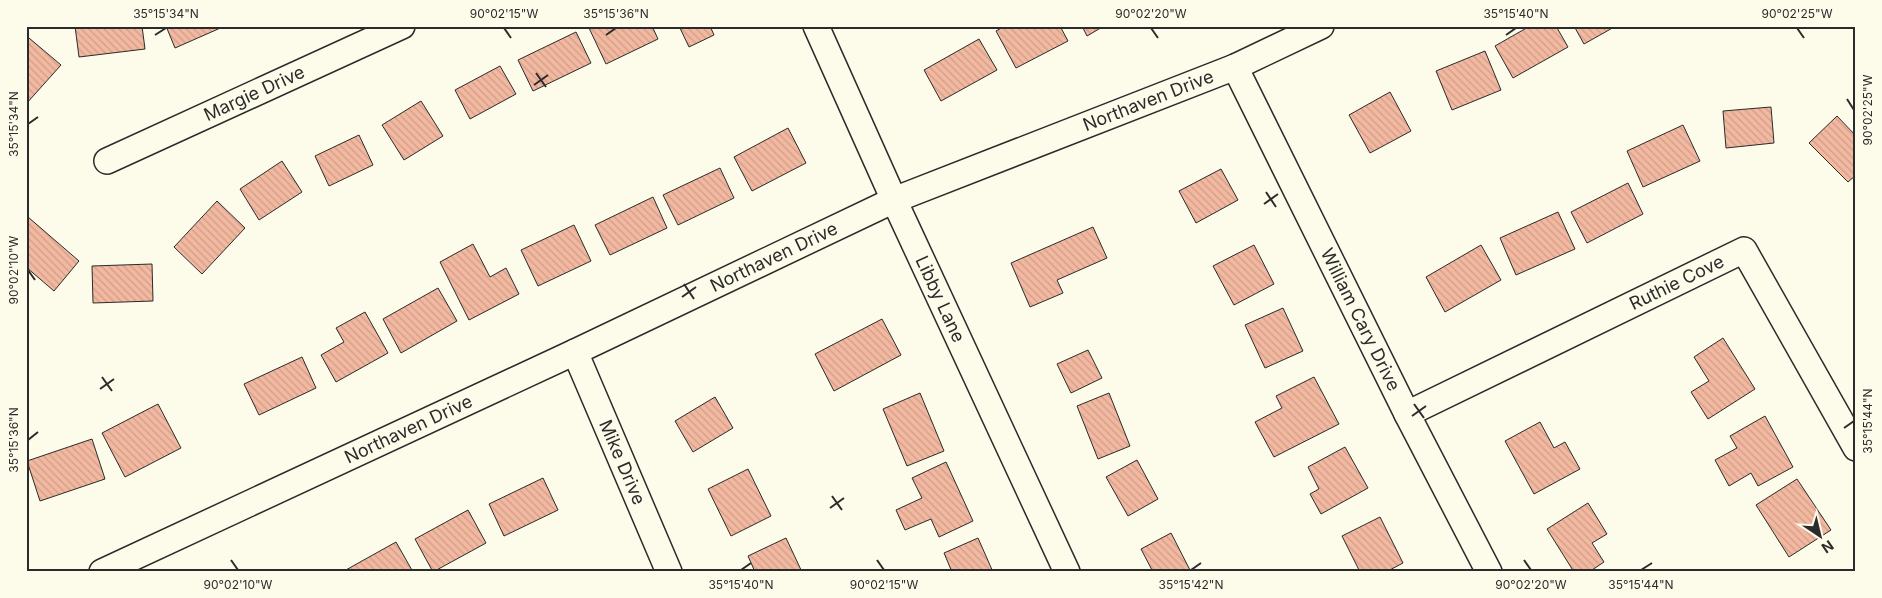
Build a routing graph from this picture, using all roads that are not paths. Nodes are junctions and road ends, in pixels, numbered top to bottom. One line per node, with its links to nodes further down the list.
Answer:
1 (402, 26): 5 (street, Margie Drive)
2 (816, 26): 6 (street, Libby Lane)
3 (1321, 26): 4 (street, Northaven Drive)
4 (1235, 67): 6 (street, Northaven Drive); 8 (street, William Cary Drive)
5 (107, 160)
6 (894, 200): 7 (street, Northaven Drive); 12 (street, Libby Lane)
7 (575, 352): 10 (street, Northaven Drive); 11 (street, Mike Drive)
8 (1406, 414): 9 (street, Ruthie Cove); 13 (street, William Cary Drive)
9 (1856, 448)
10 (102, 572)
11 (669, 572)
12 (1067, 572)
13 (1488, 572)

